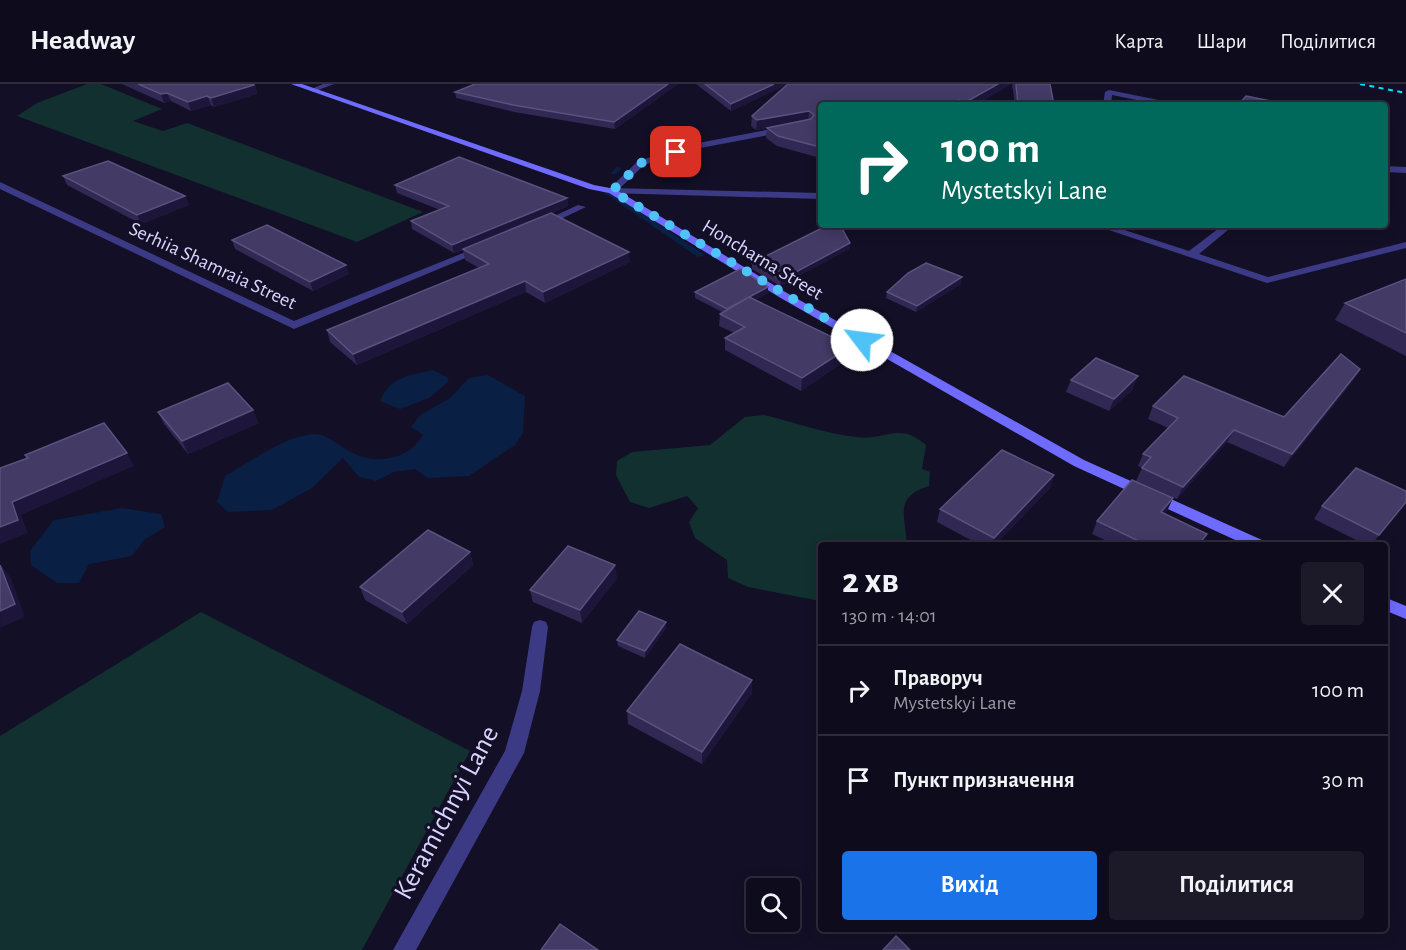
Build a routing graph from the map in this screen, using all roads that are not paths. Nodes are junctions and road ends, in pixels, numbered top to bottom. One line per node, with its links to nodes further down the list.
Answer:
1 (295, 84): 3 (street, Honcharna Street)
2 (330, 84): 3 (street)
3 (313, 90): 10 (street, Honcharna Street)
4 (1107, 102): 5 (street)
5 (1158, 102)
6 (796, 128): 10 (street)
7 (1388, 168): 8 (street)
8 (1406, 170)
9 (0, 185): 17 (street, Serhiia Shamraia Street)
10 (612, 191): 11 (street); 19 (street, Honcharna Street)
11 (818, 196)
12 (581, 207): 15 (street)
13 (1108, 228): 18 (street)
14 (1225, 228): 18 (street)
15 (530, 229)
16 (1406, 245): 18 (street)
17 (489, 246)
18 (1191, 255)
19 (1253, 542)
20 (1388, 605): 21 (street)
21 (1406, 613)
22 (540, 627): 23 (street, Keramichnyi Lane)
23 (404, 950)

